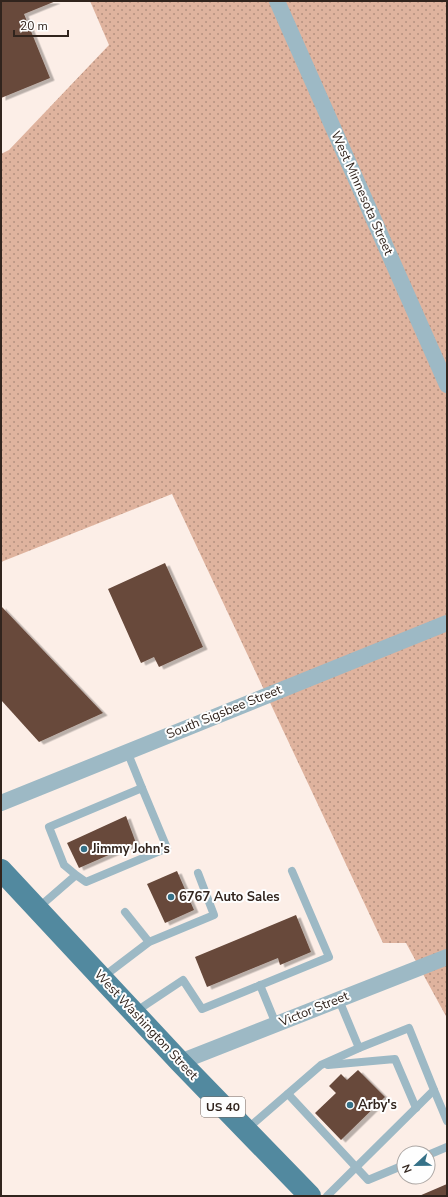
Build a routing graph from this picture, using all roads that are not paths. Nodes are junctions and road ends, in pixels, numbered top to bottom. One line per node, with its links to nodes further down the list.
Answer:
1 (277, 1): 2 (street, West Minnesota Street)
2 (441, 356): 3 (street, West Minnesota Street)
3 (447, 385)
4 (447, 623): 5 (street, South Sigsbee Street)
5 (127, 751): 6 (lane); 7 (street, South Sigsbee Street)
6 (142, 788): 11 (lane); 11 (lane)
7 (1, 803)
8 (1, 870): 12 (main road, West Washington Street / US 40)
9 (292, 871): 17 (lane)
10 (198, 873): 14 (lane)
11 (76, 874): 12 (lane)
12 (38, 909): 16 (main road, West Washington Street / US 40)
13 (125, 912): 14 (lane)
14 (149, 942): 16 (lane)
15 (447, 957): 18 (street, Victor Street)
16 (102, 978): 19 (main road, West Washington Street / US 40)
17 (260, 985): 19 (lane); 20 (lane)
18 (338, 1000): 20 (street, Victor Street); 21 (lane)
19 (134, 1012): 22 (main road, West Washington Street / US 40)
20 (276, 1024): 22 (street, Victor Street)
21 (359, 1048): 23 (lane); 24 (lane)
22 (180, 1062): 28 (main road, West Washington Street / US 40)
23 (321, 1065): 25 (lane); 26 (lane)
24 (434, 1090): 26 (lane); 27 (lane)
25 (288, 1094): 28 (lane); 31 (lane)
26 (416, 1108): 31 (lane)
27 (447, 1121)
28 (246, 1130): 33 (main road, West Washington Street / US 40)
29 (447, 1147): 30 (lane)
30 (436, 1152)
31 (356, 1168): 32 (lane); 34 (lane)
32 (396, 1168)
33 (310, 1196)
34 (327, 1196)

